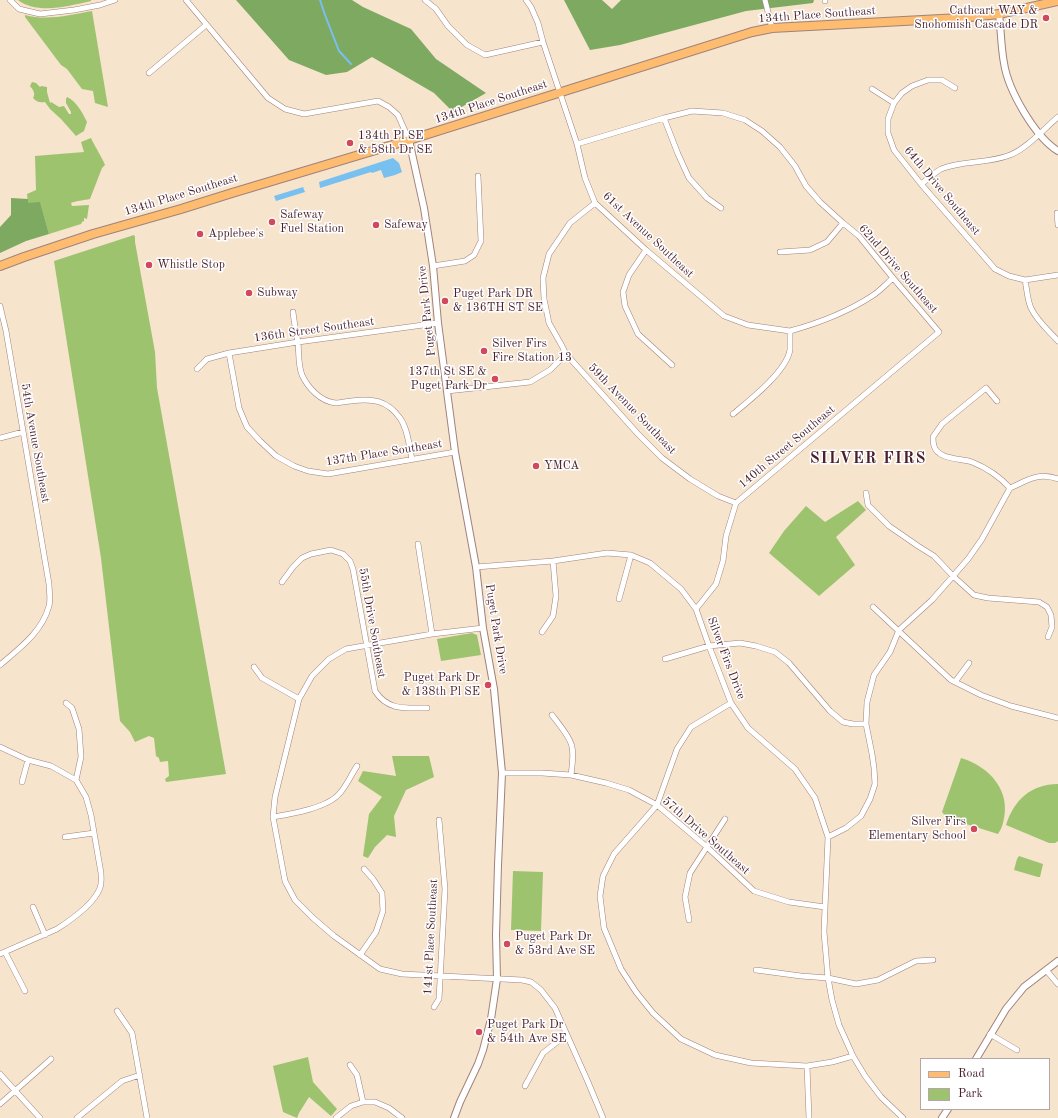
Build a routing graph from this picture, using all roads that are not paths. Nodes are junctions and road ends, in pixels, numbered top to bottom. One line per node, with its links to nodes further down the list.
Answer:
1 (10, 0): 2 (street)
2 (115, 0)
3 (186, 0): 9 (street)
4 (425, 0): 11 (street)
5 (526, 0): 11 (street, 61st Avenue Southeast)
6 (765, 0): 10 (street)
7 (1058, 1): 8 (main road, 134th Place Southeast)
8 (999, 14): 10 (main road, 134th Place Southeast); 19 (street)
9 (206, 25): 12 (street); 20 (street)
10 (772, 28): 15 (main road, 134th Place Southeast)
11 (543, 42): 15 (street, 61st Avenue Southeast)
12 (149, 73)
13 (955, 88): 16 (street, 64th Drive Southeast)
14 (872, 89): 16 (street)
15 (560, 93): 20 (main road, 134th Place Southeast); 21 (street, 61st Avenue Southeast)
16 (894, 103): 24 (street, 64th Drive Southeast)
17 (1058, 117): 19 (street)
18 (664, 118): 21 (street, 62nd Drive Southeast); 26 (street); 28 (street, 62nd Drive Southeast)
19 (1039, 134): 22 (street); 24 (street)
20 (409, 140): 32 (main road, 134th Place Southeast); 33 (street, Puget Park Drive)
21 (577, 144): 25 (street, 61st Avenue Southeast)
22 (1058, 151)
23 (478, 176): 33 (street)
24 (922, 184): 36 (street, 64th Drive Southeast)
25 (595, 204): 30 (street, 61st Avenue Southeast); 46 (street, 59th Avenue Southeast)
26 (722, 208)
27 (1057, 212): 29 (street)
28 (843, 223): 31 (street); 35 (street, 62nd Drive Southeast)
29 (1058, 225)
30 (646, 250): 40 (street, 61st Avenue Southeast); 47 (street)
31 (780, 252)
32 (0, 266)
33 (433, 266): 39 (street, Puget Park Drive)
34 (1058, 275): 36 (street, 64th Drive Southeast)
35 (893, 278): 40 (street); 42 (street, 62nd Drive Southeast)
36 (1025, 280): 43 (street)
37 (0, 306): 41 (street, 54th Avenue Southeast)
38 (293, 312): 44 (street)
39 (438, 323): 44 (street, 136th Street Southeast); 49 (street, Puget Park Drive)
40 (790, 331): 51 (street)
41 (3, 332): 52 (street, 54th Avenue Southeast)
42 (939, 332): 59 (street, 140th Street Southeast)
43 (1058, 341)
44 (298, 342): 45 (street, 136th Street Southeast); 55 (street)
45 (229, 353): 48 (street, 136th Street Southeast); 55 (street, 137th Place Southeast)
46 (566, 354): 49 (street); 59 (street, 59th Avenue Southeast)
47 (672, 365)
48 (197, 368)
49 (447, 391): 54 (street, Puget Park Drive)
50 (997, 401): 57 (street)
51 (733, 414)
52 (23, 432): 53 (street); 78 (street, 54th Avenue Southeast)
53 (0, 438)
54 (455, 452): 55 (street, 137th Place Southeast); 63 (street, Puget Park Drive)
55 (412, 459)
56 (1058, 479): 57 (street)
57 (1010, 488): 64 (street)
58 (866, 493): 64 (street)
59 (736, 503): 68 (street, 140th Street Southeast)
60 (418, 544): 72 (street)
61 (631, 555): 62 (street, Silver Firs Drive); 66 (street); 68 (street, Silver Firs Drive)
62 (553, 561): 63 (street, Silver Firs Drive); 71 (street)
63 (476, 567): 69 (street, Puget Park Drive)
64 (954, 576): 70 (street); 73 (street)
65 (282, 582): 74 (street, 55th Drive Southeast)
66 (620, 599)
67 (873, 607): 70 (street)
68 (696, 609): 75 (street, Silver Firs Drive)
69 (483, 628): 72 (street); 91 (street, Puget Park Drive)
70 (899, 630): 80 (street); 87 (street)
71 (542, 632)
72 (432, 634): 74 (street)
73 (1048, 637)
74 (366, 646): 81 (street); 84 (street, 55th Drive Southeast)
75 (709, 646): 76 (street); 83 (street, Silver Firs Drive); 87 (street)
76 (665, 659)
77 (969, 663): 80 (street)
78 (0, 665)
79 (254, 667): 81 (street)
80 (955, 682): 86 (street)
81 (299, 699): 96 (street)
82 (66, 703): 93 (street)
83 (731, 703): 95 (street); 101 (street, Silver Firs Drive)
84 (427, 708)
85 (552, 715): 92 (street)
86 (1058, 718)
87 (866, 724): 101 (street)
88 (0, 747): 89 (street)
89 (28, 760): 93 (street); 94 (street)
90 (357, 766): 96 (street)
91 (502, 773): 92 (street, 57th Drive Southeast); 116 (street, Puget Park Drive)
92 (571, 775): 95 (street, 57th Drive Southeast)
93 (76, 780): 99 (street)
94 (22, 782)
95 (657, 805): 102 (street, 57th Drive Southeast); 128 (street)
96 (273, 817): 109 (street)
97 (725, 819): 102 (street)
98 (439, 820): 114 (street, 141st Place Southeast)
99 (94, 832): 100 (street); 107 (street)
100 (64, 837)
101 (828, 837): 105 (street, Silver Firs Drive)
102 (707, 847): 105 (street, 57th Drive Southeast); 106 (street)
103 (364, 869): 109 (street)
104 (33, 907): 107 (street)
105 (824, 907): 115 (street, Silver Firs Drive)
106 (689, 920)
107 (45, 935): 108 (street)
108 (2, 953): 118 (street)
109 (360, 955): 114 (street)
110 (933, 960): 115 (street)
111 (1058, 961): 113 (street)
112 (756, 970): 115 (street)
113 (1046, 970): 117 (street); 121 (street)
114 (441, 976): 116 (street); 119 (street, 141st Place Southeast)
115 (828, 978): 124 (street, Silver Firs Drive)
116 (497, 979): 122 (street); 140 (street, Puget Park Drive)
117 (1058, 984)
118 (25, 991)
119 (434, 1007)
120 (117, 1011): 130 (street)
121 (990, 1034): 123 (street); 125 (street)
122 (566, 1035): 131 (street); 141 (street)
123 (1017, 1050)
124 (853, 1056): 128 (street); 143 (street, Silver Firs Drive)
125 (977, 1058)
126 (51, 1059): 132 (street)
127 (350, 1064): 133 (street)
128 (807, 1066): 142 (street)
129 (0, 1074): 132 (street)
130 (140, 1075): 136 (street); 137 (street)
131 (525, 1086)
132 (15, 1090): 134 (street); 135 (street)
133 (363, 1102): 138 (street); 139 (street)
134 (0, 1104)
135 (40, 1118)
136 (77, 1118)
137 (147, 1118)
138 (336, 1118)
139 (402, 1118)
140 (454, 1118)
141 (602, 1118)
142 (809, 1118)
143 (903, 1118)

